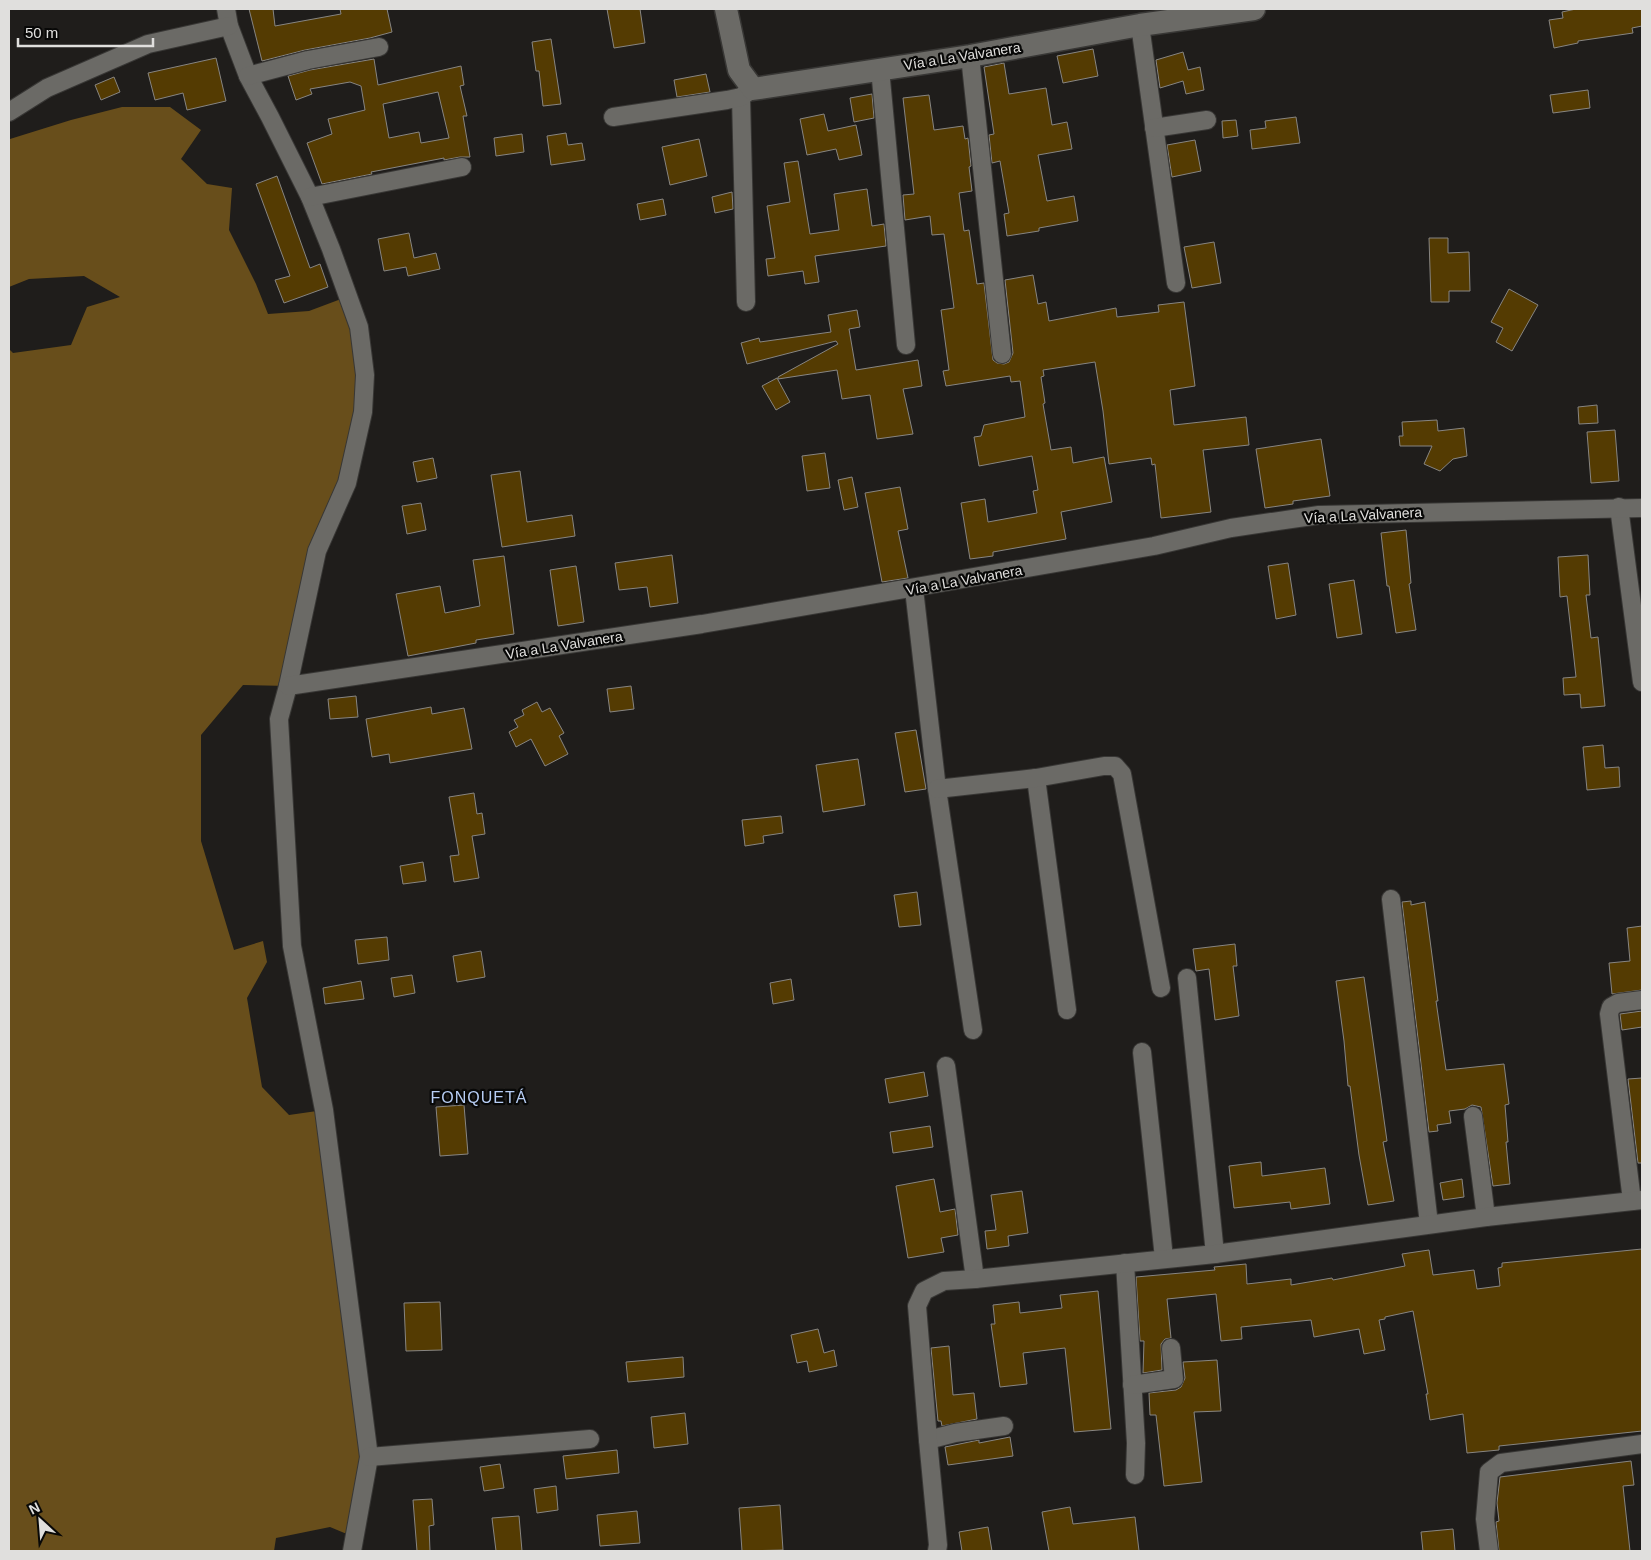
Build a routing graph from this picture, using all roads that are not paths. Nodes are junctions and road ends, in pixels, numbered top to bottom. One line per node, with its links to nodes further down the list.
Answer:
1 (726, 9): 9 (street)
2 (1254, 9): 4 (street, Vía a La Valvanera)
3 (227, 17): 8 (street); 10 (street)
4 (1140, 25): 6 (street, Vía a La Valvanera); 13 (street)
5 (379, 46): 8 (street)
6 (970, 56): 7 (street, Vía a La Valvanera); 19 (street)
7 (880, 69): 9 (street, Vía a La Valvanera); 18 (street)
8 (248, 76): 15 (street)
9 (747, 93): 11 (street); 17 (street)
10 (9, 112)
11 (613, 117)
12 (1207, 120): 13 (street)
13 (1154, 128): 16 (street)
14 (462, 167): 15 (street)
15 (310, 197): 24 (street)
16 (1176, 283)
17 (746, 302)
18 (906, 345)
19 (1002, 354)
20 (1619, 507): 21 (street, Vía a La Valvanera); 22 (street, Vía a La Valvanera); 23 (street)
21 (1642, 508)
22 (914, 589): 24 (street, Vía a La Valvanera); 26 (street)
23 (1642, 682)
24 (288, 686): 49 (street)
25 (1036, 778): 26 (street); 29 (street); 31 (street)
26 (937, 789): 32 (street)
27 (1391, 899): 38 (street)
28 (1187, 978): 39 (street)
29 (1162, 988)
30 (1642, 1000): 36 (street)
31 (1067, 1010)
32 (974, 1030)
33 (1142, 1052): 40 (street)
34 (946, 1066): 42 (street)
35 (1473, 1116): 37 (street)
36 (1628, 1198): 37 (street)
37 (1486, 1216): 38 (street)
38 (1429, 1224): 39 (street)
39 (1215, 1254): 40 (street)
40 (1164, 1258): 41 (street)
41 (1125, 1263): 42 (street); 44 (street)
42 (975, 1279): 47 (street)
43 (1171, 1348): 44 (street)
44 (1132, 1384): 50 (street)
45 (1004, 1426): 47 (street)
46 (590, 1440): 49 (street)
47 (928, 1440): 52 (street)
48 (1642, 1444): 53 (street)
49 (369, 1457): 51 (street)
50 (1135, 1475)
51 (352, 1551)
52 (937, 1551)
53 (1489, 1551)

